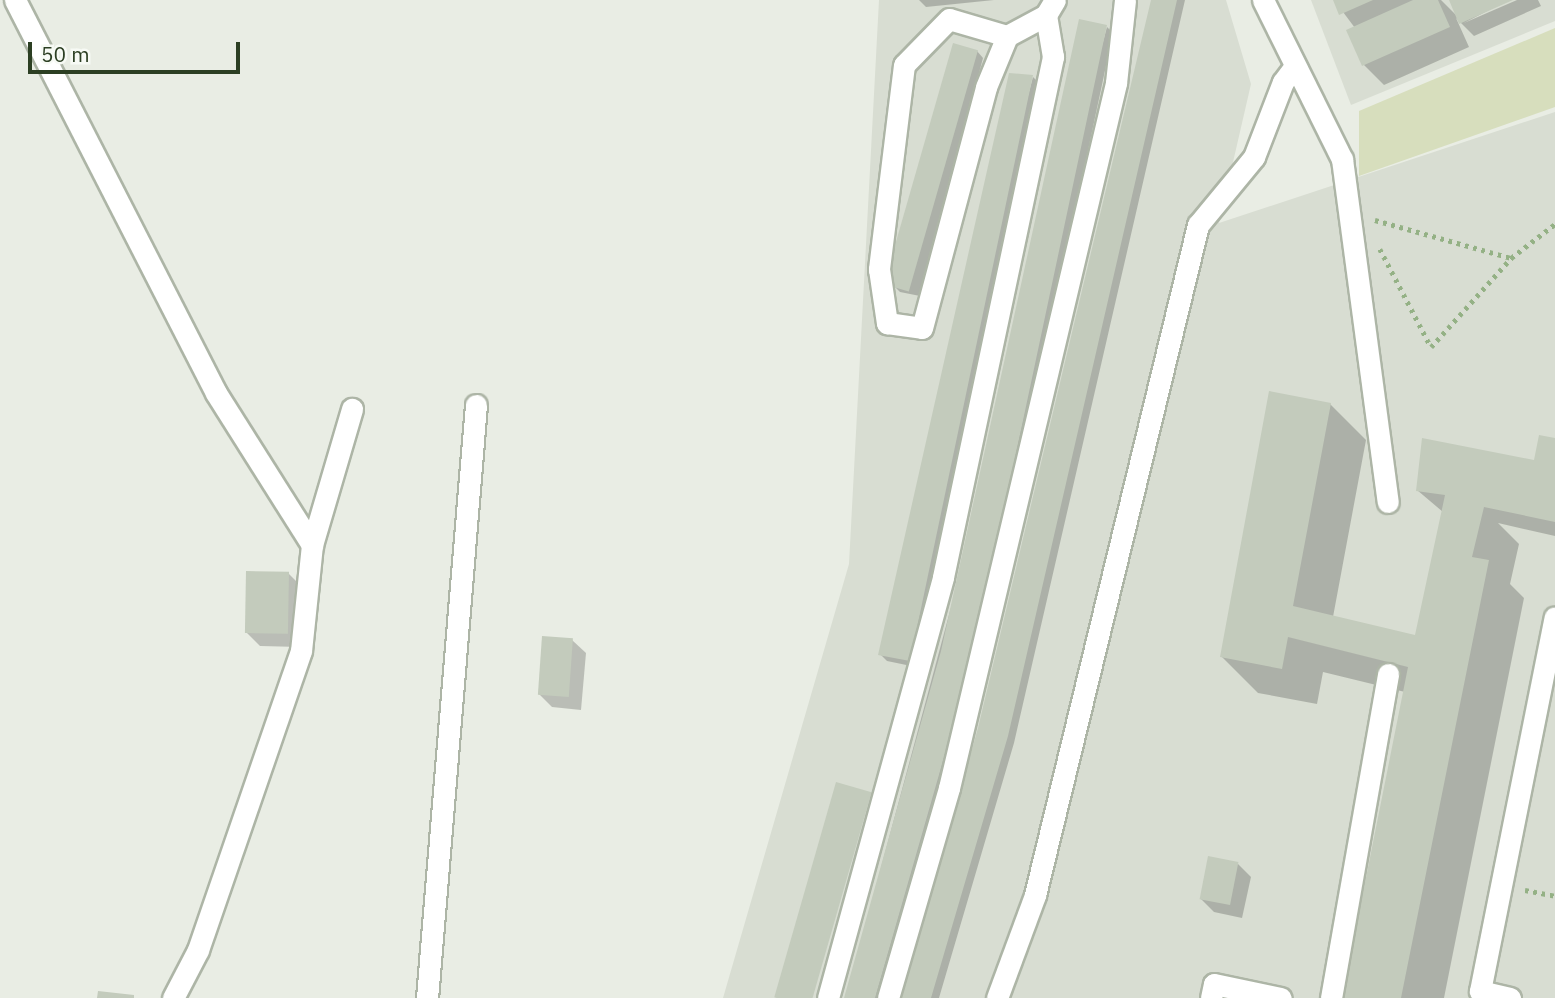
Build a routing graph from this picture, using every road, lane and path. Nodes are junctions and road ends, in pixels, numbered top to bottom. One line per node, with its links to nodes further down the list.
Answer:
1 (15, 0): 14 (lane)
2 (1125, 0): 22 (lane)
3 (1263, 0): 6 (lane)
4 (1051, 8): 5 (lane); 21 (lane)
5 (1007, 36): 5 (lane)
6 (1296, 66): 13 (lane); 23 (lane)
7 (1555, 224): 10 (path)
8 (1370, 229): 10 (path)
9 (1376, 241): 10 (path)
10 (1511, 258)
11 (476, 405): 20 (lane)
12 (352, 409): 14 (lane)
13 (1388, 502)
14 (312, 545): 19 (lane)
15 (1555, 617): 17 (lane)
16 (1388, 674): 26 (lane)
17 (1502, 884): 18 (path); 27 (lane)
18 (1555, 896)
19 (173, 998)
20 (427, 998)
21 (828, 998)
22 (887, 998)
23 (996, 998)
24 (1212, 998): 25 (lane)
25 (1281, 998)
26 (1331, 998)
27 (1510, 998)

